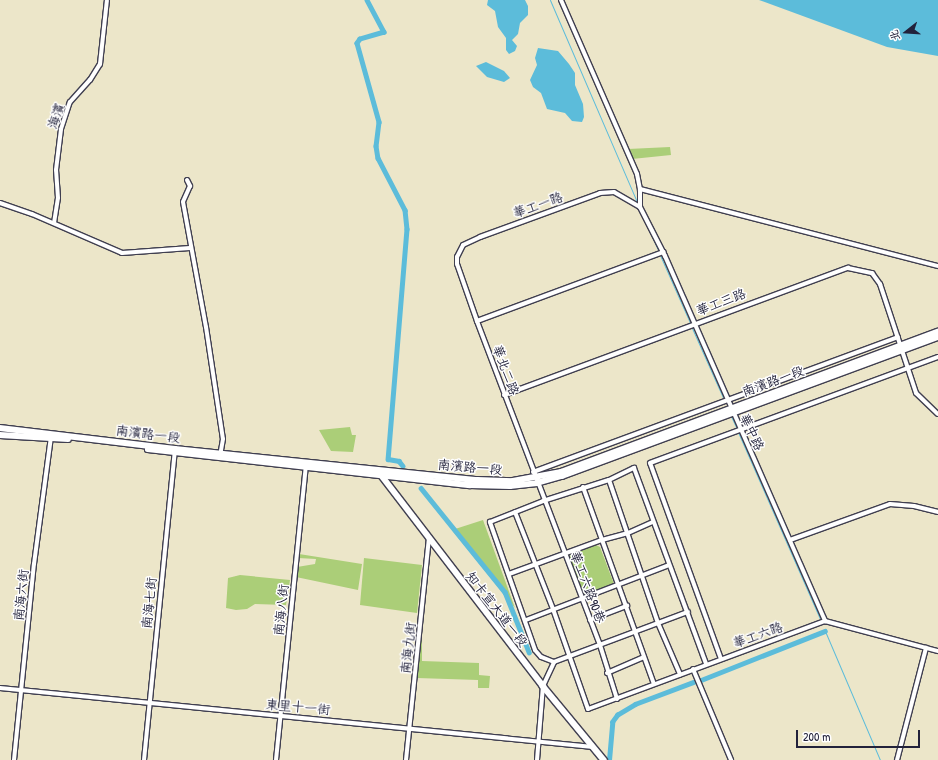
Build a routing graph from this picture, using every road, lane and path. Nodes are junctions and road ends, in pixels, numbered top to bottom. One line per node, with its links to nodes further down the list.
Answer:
1 (107, 0): 7 (street, 海濱)
2 (561, 0): 4 (street, 華中路)
3 (187, 180): 8 (street)
4 (640, 189): 6 (street, 華中路); 11 (street)
5 (0, 203): 7 (street)
6 (640, 207): 9 (street, 華中路); 10 (street, 華工一路)
7 (54, 223): 8 (street)
8 (190, 248): 29 (street)
9 (664, 252): 12 (street); 13 (street, 華中路)
10 (457, 264): 12 (street, 華北二路)
11 (938, 266)
12 (477, 321): 20 (street, 華北二路)
13 (695, 323): 15 (street, 華工三路); 20 (street, 華工三路); 21 (street, 華中路)
14 (938, 332): 17 (main road, 南濱路一段)
15 (898, 337): 17 (street, 華工三路); 21 (street)
16 (938, 337): 17 (main road, 南濱路一段)
17 (900, 349): 19 (street, 華工三路); 22 (main road, 南濱路一段)
18 (938, 357): 19 (street)
19 (908, 368): 23 (street, 華工三路); 25 (street)
20 (504, 395): 32 (street, 華北二路)
21 (727, 399): 22 (street, 華中路); 32 (street)
22 (731, 411): 25 (street, 華中路); 33 (main road, 南濱路一段)
23 (938, 414)
24 (0, 428): 27 (main road, 南濱路一段)
25 (740, 430): 43 (street, 華中路); 64 (street)
26 (0, 435): 27 (main road, 南濱路一段)
27 (51, 435): 28 (main road, 南濱路一段); 73 (street, 南海六街)
28 (174, 451): 29 (main road, 南濱路一段); 75 (street, 南海七街)
29 (220, 454): 30 (main road, 南濱路一段)
30 (306, 463): 31 (main road, 南濱路一段); 76 (street, 南海八街)
31 (379, 470): 33 (main road, 南濱路一段); 41 (main road, 知卡宣大道一段)
32 (533, 472): 33 (street, 華北二路)
33 (536, 480): 36 (street, 華工六路90巷)
34 (609, 480): 35 (street); 39 (street); 40 (street)
35 (583, 487): 36 (street); 42 (street)
36 (543, 501): 37 (street); 44 (street, 華工六路90巷)
37 (515, 512): 45 (street); 47 (street)
38 (938, 512): 43 (street)
39 (653, 522): 40 (street); 46 (street)
40 (628, 533): 42 (street); 48 (street)
41 (429, 538): 71 (main road, 知卡宣大道一段); 77 (street, 南海九街)
42 (602, 540): 44 (street); 49 (street)
43 (790, 540): 56 (street, 華中路)
44 (565, 553): 45 (street); 50 (street, 華工六路90巷)
45 (536, 564): 47 (street); 52 (street)
46 (669, 565): 48 (street); 53 (street)
47 (510, 574): 54 (street)
48 (643, 577): 49 (street); 57 (street)
49 (618, 586): 50 (street); 51 (street)
50 (582, 599): 52 (street); 55 (street, 華工六路90巷)
51 (627, 606): 55 (street); 58 (street)
52 (553, 609): 54 (street); 62 (street)
53 (688, 612): 57 (street); 66 (street)
54 (526, 620): 65 (street)
55 (590, 620): 59 (street, 華工六路90巷)
56 (825, 621): 60 (street); 64 (street, 華工六路)
57 (658, 623): 58 (street); 69 (street)
58 (635, 633): 59 (street); 63 (street)
59 (600, 645): 62 (street); 68 (street, 華工六路90巷)
60 (926, 648): 61 (street); 87 (street)
61 (938, 651)
62 (569, 657): 65 (street); 74 (street, 華工六路)
63 (644, 657): 68 (street); 70 (street)
64 (721, 659): 66 (street, 華工六路)
65 (554, 662): 71 (street)
66 (706, 664): 67 (street, 華工六路)
67 (692, 669): 69 (street, 華工六路); 86 (street)
68 (607, 673): 74 (street, 華工六路90巷)
69 (680, 674): 70 (street, 華工六路)
70 (654, 684): 74 (street, 華工六路)
71 (543, 686): 78 (street); 79 (main road, 知卡宣大道一段)
72 (0, 688): 73 (street, 東里十一街)
73 (21, 690): 75 (street, 東里十一街); 80 (street, 南海六街)
74 (617, 699)
75 (149, 704): 76 (street, 東里十一街); 81 (street, 南海七街)
76 (280, 715): 77 (street, 東里十一街); 82 (street, 南海八街)
77 (410, 728): 78 (street, 東里十一街); 83 (street, 南海九街)
78 (539, 741): 79 (street, 東里十一街); 84 (street)
79 (594, 747): 85 (main road, 知卡宣大道一段)
80 (14, 760)
81 (144, 760)
82 (276, 760)
83 (406, 760)
84 (536, 760)
85 (604, 760)
86 (731, 760)
87 (897, 760)

